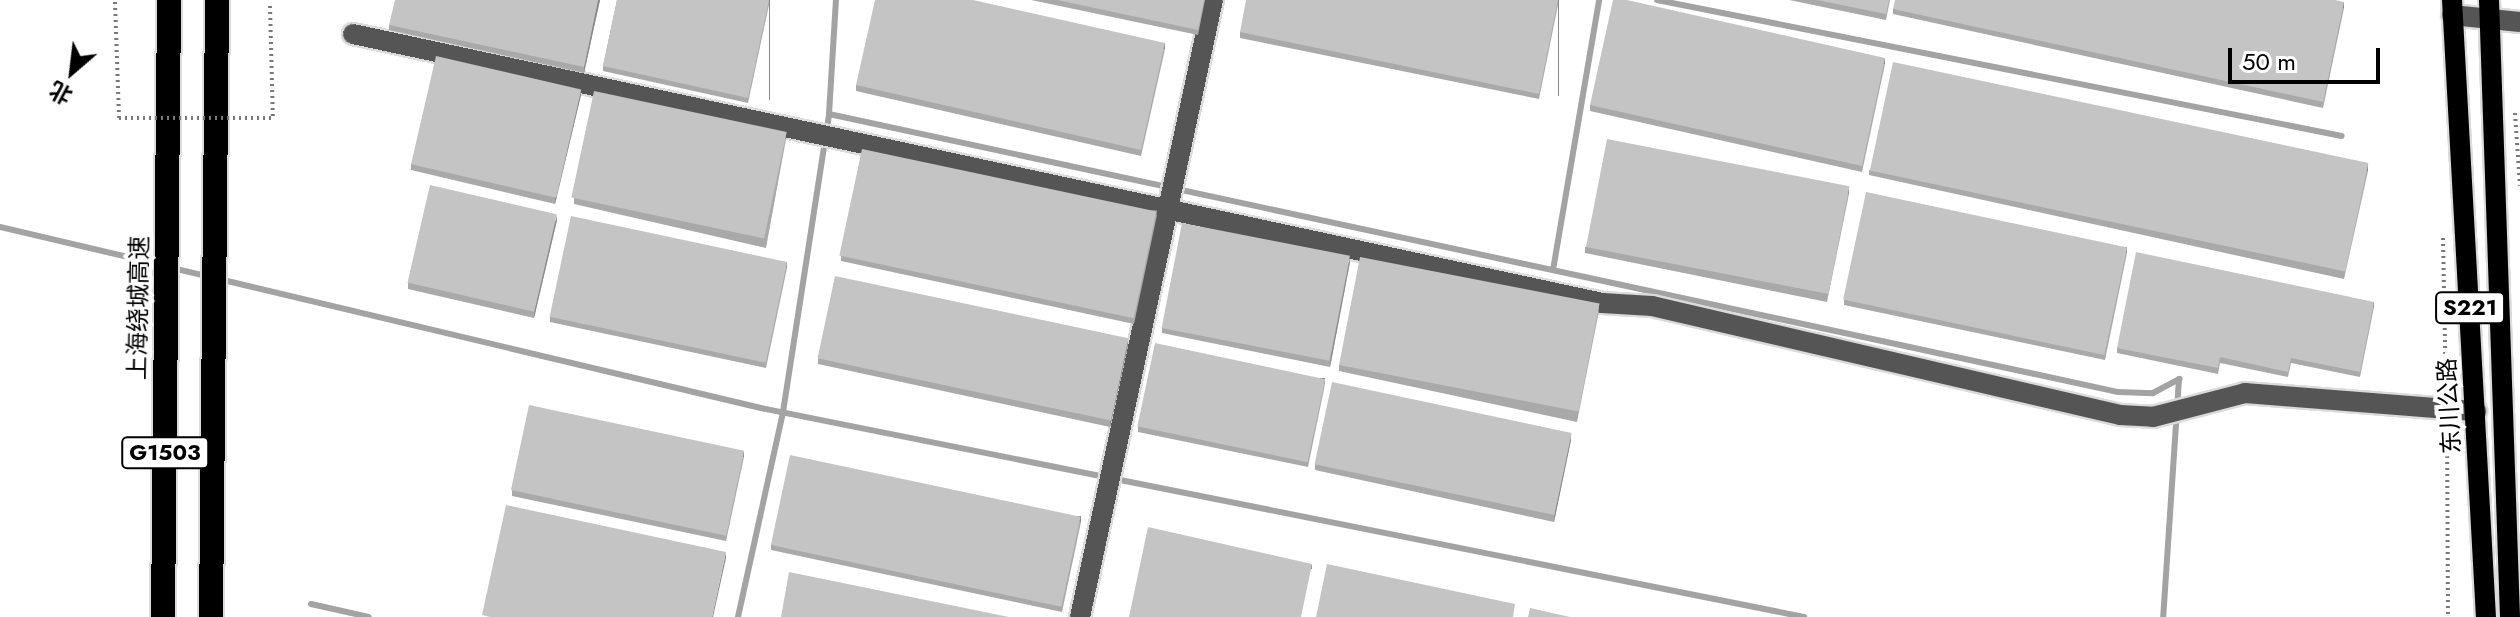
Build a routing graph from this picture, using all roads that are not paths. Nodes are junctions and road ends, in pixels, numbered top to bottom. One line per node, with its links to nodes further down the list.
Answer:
1 (169, 0): 10 (highway, 上海绕城高速 / G1503)
2 (217, 0): 11 (highway, G1503)
3 (1213, 0): 8 (street)
4 (2452, 8): 5 (street); 9 (main road, 东川公路 / S221)
5 (2490, 8): 6 (street); 14 (main road, S221)
6 (2520, 22)
7 (353, 34): 8 (street)
8 (1171, 195): 9 (street); 12 (street)
9 (2476, 411): 13 (main road, 东川公路 / S221)
10 (163, 617)
11 (211, 617)
12 (1080, 617)
13 (2486, 617)
14 (2510, 617)

